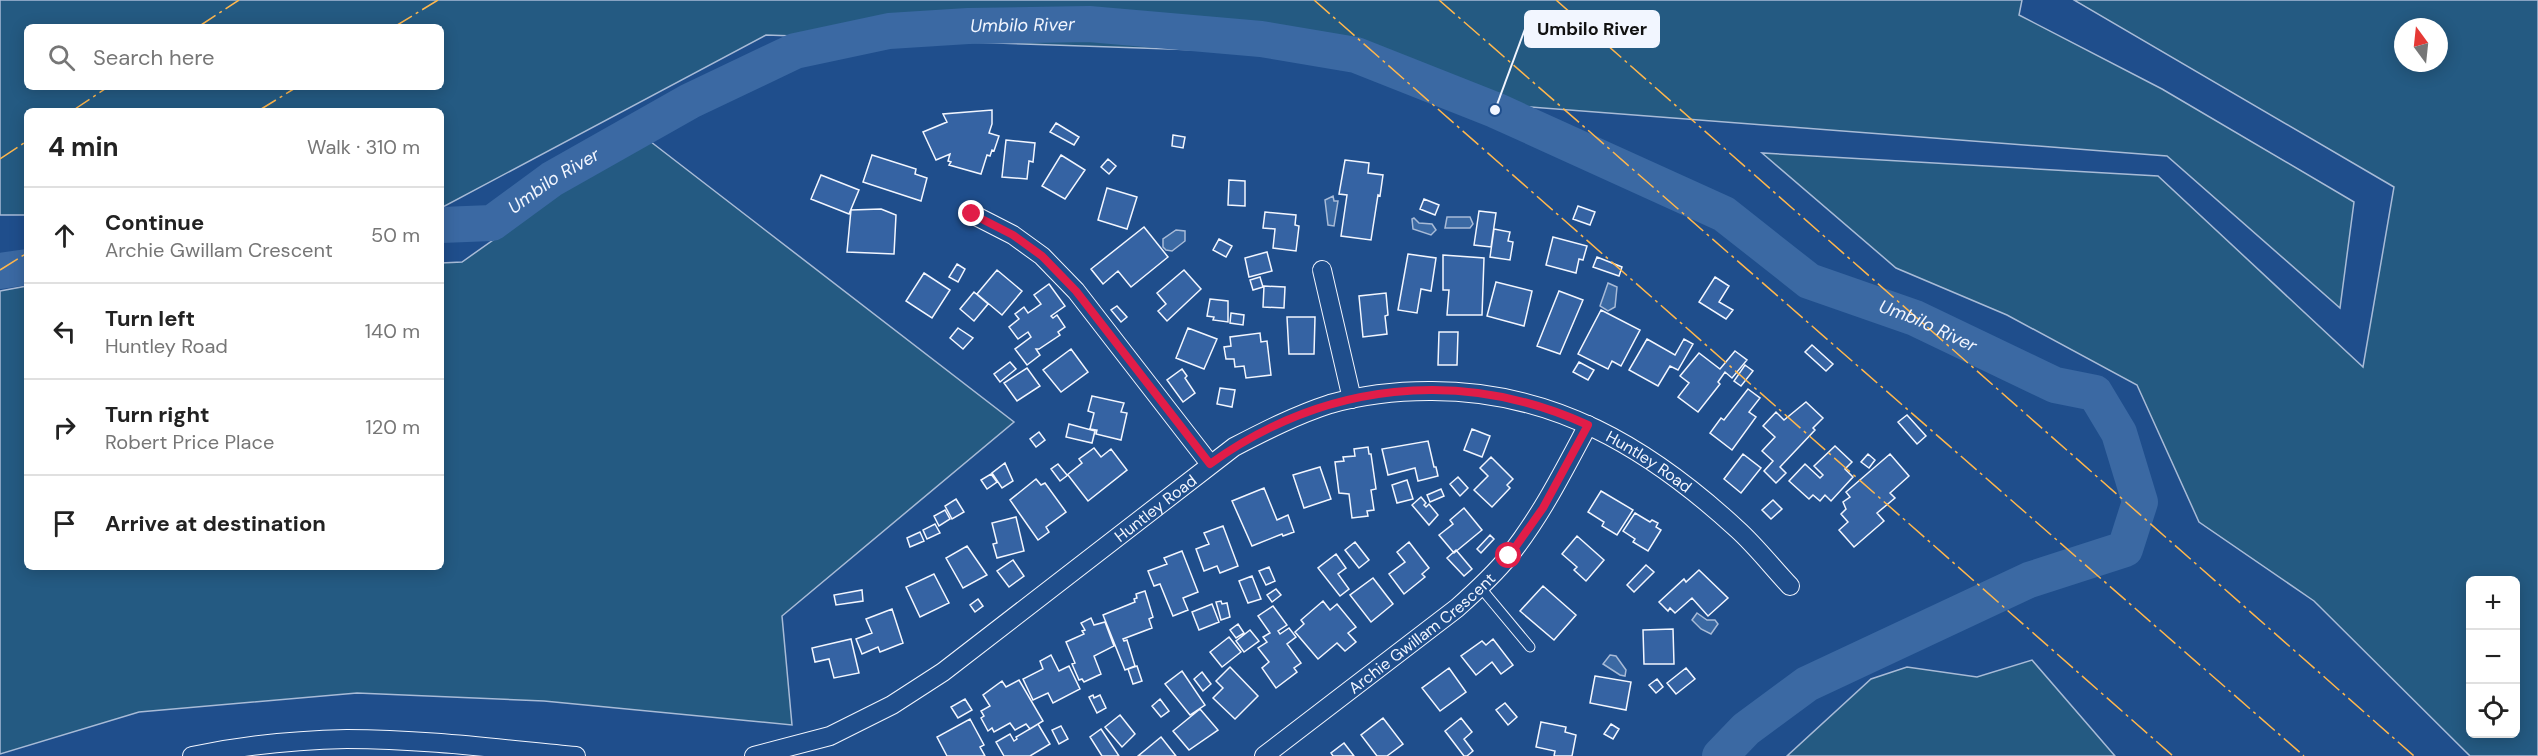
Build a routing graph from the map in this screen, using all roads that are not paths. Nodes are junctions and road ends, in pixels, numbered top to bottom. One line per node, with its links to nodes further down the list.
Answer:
1 (972, 214): 5 (street)
2 (1322, 270): 3 (street)
3 (1352, 399): 4 (street, Huntley Road); 5 (street, Huntley Road)
4 (1588, 425): 6 (street, Huntley Road); 7 (street, Archie Gwillam Crescent)
5 (1210, 464): 12 (street, Huntley Road)
6 (1790, 586)
7 (1480, 587): 8 (lane); 13 (street, Archie Gwillam Crescent)
8 (1530, 647)
9 (548, 755): 10 (street); 11 (street)
10 (192, 756)
11 (576, 756)
12 (754, 756)
13 (1264, 756)

